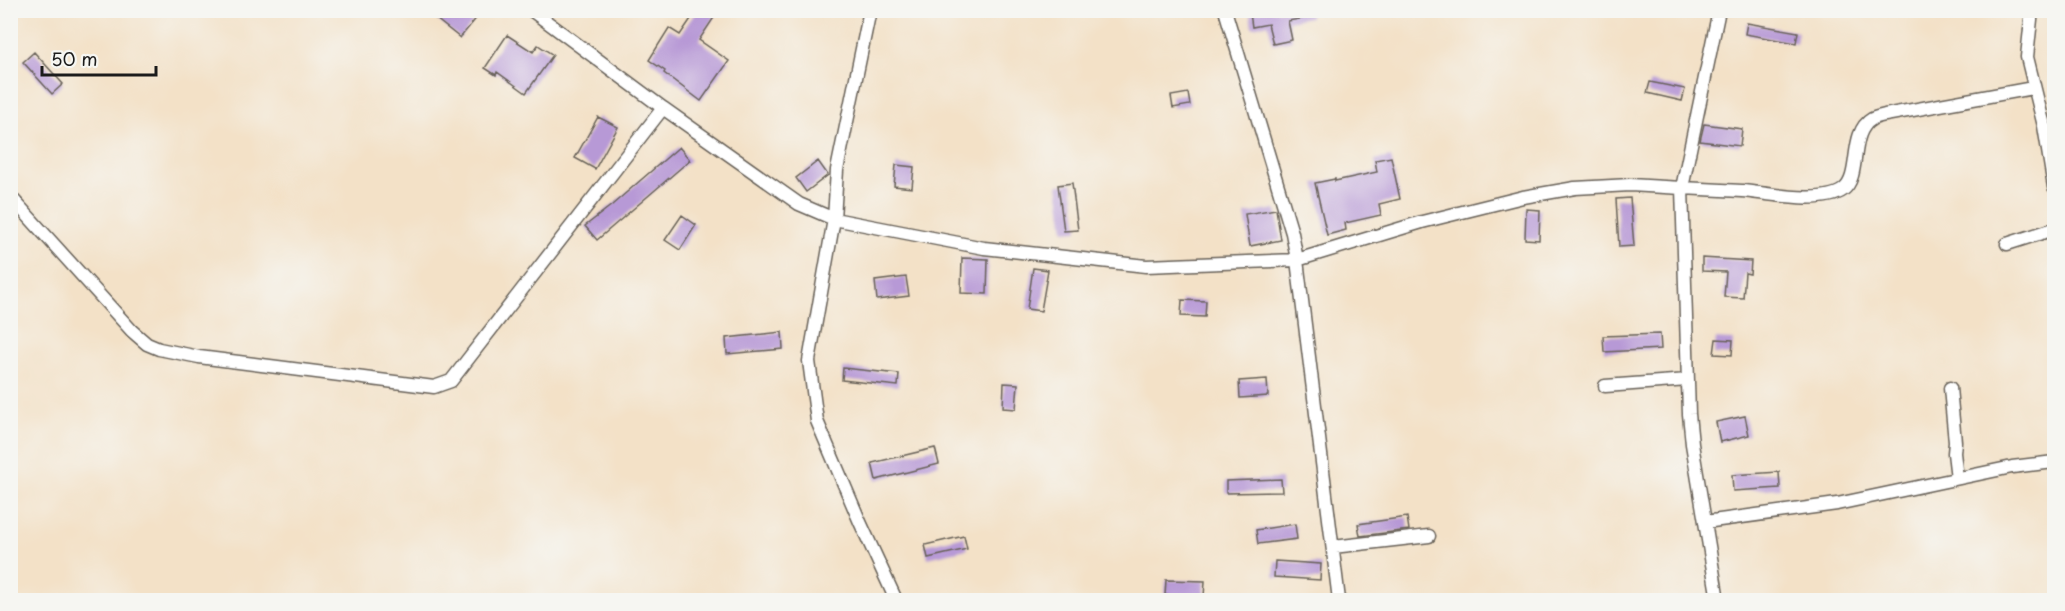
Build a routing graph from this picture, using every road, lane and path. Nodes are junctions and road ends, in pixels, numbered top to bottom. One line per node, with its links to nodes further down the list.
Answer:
1 (531, 10): 7 (street)
2 (870, 10): 11 (street)
3 (1226, 10): 14 (street)
4 (1719, 10): 9 (street)
5 (2032, 10): 6 (street)
6 (2033, 88): 8 (street); 9 (street)
7 (663, 108): 10 (street); 11 (street)
8 (2055, 187)
9 (1682, 188): 14 (street); 15 (street)
10 (10, 196)
11 (834, 219): 14 (street); 23 (street)
12 (2055, 229): 13 (street)
13 (2007, 244)
14 (1298, 260): 22 (street)
15 (1688, 380): 16 (street); 20 (street)
16 (1605, 386)
17 (1950, 388): 19 (street)
18 (2055, 462): 19 (street)
19 (1957, 478): 20 (street)
20 (1705, 522): 25 (street)
21 (1429, 536): 22 (street)
22 (1333, 547): 24 (street)
23 (896, 600)
24 (1339, 600)
25 (1718, 600)

